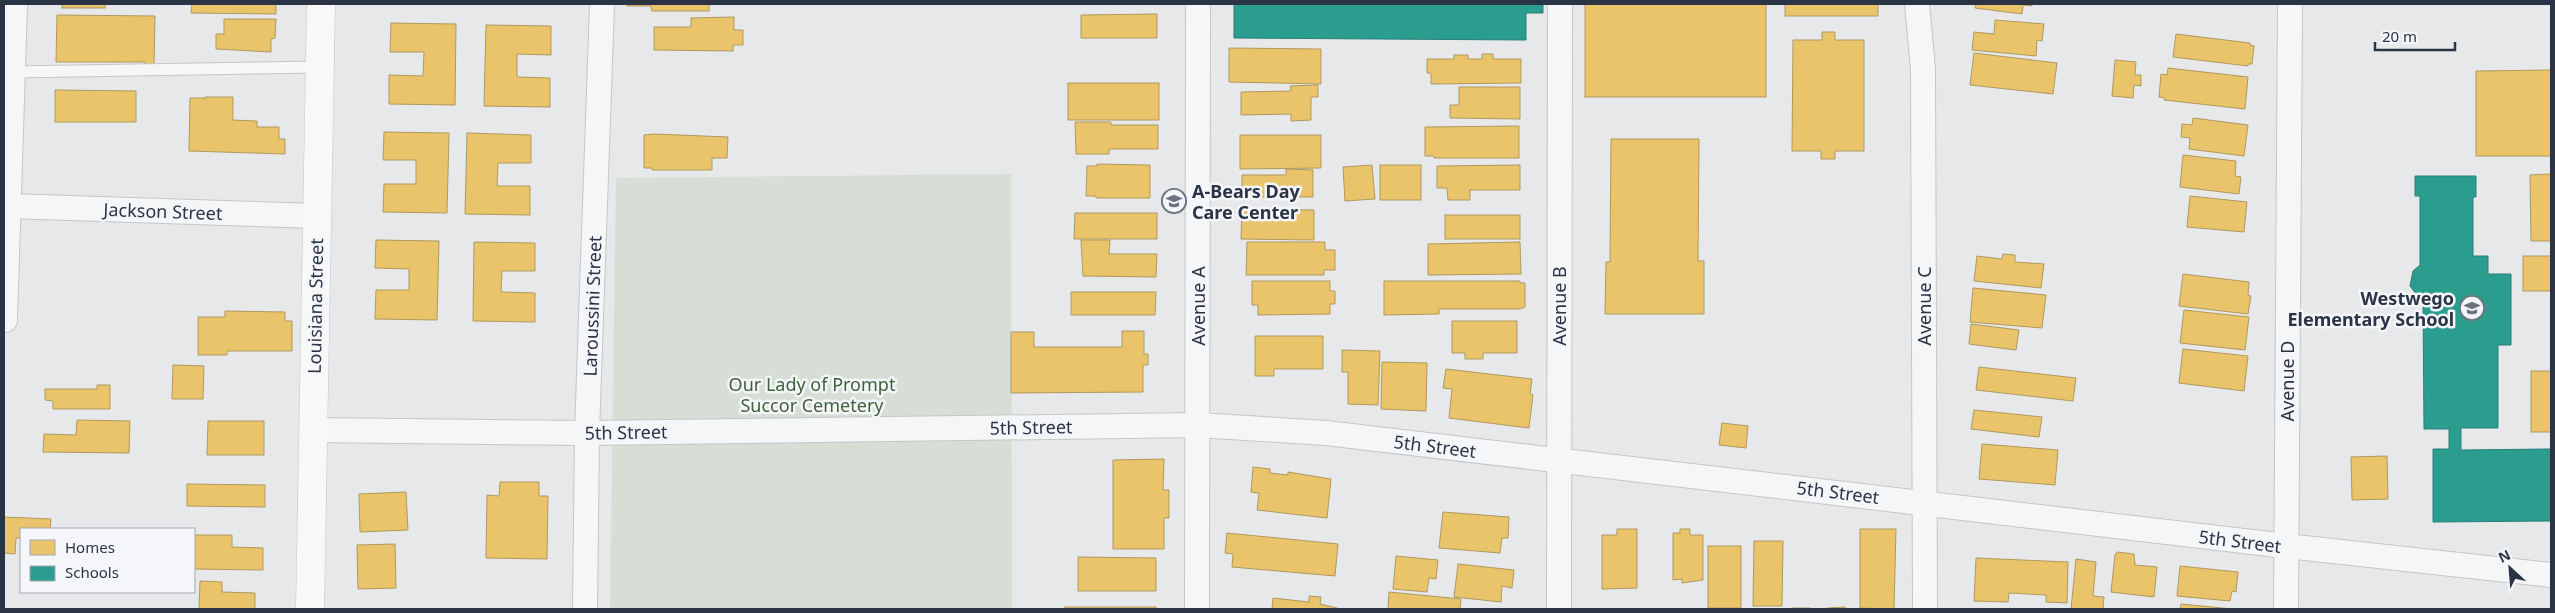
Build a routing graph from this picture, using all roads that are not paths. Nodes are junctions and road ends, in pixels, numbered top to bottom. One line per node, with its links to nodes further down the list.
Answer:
1 (15, 4): 9 (street)
2 (321, 4): 8 (main road, Louisiana Street)
3 (602, 4): 15 (street, Laroussini Street)
4 (1198, 4): 13 (street, Avenue A)
5 (1560, 4): 16 (street, Avenue B)
6 (1917, 4): 17 (street, Avenue C)
7 (2290, 4): 18 (street, Avenue D)
8 (320, 67): 9 (lane); 11 (main road, Louisiana Street)
9 (12, 72): 10 (street)
10 (8, 206): 11 (street, Jackson Street); 12 (street)
11 (317, 216): 14 (main road, Louisiana Street)
12 (5, 320)
13 (1198, 425): 15 (street, 5th Street); 16 (street, 5th Street); 22 (street, Avenue A)
14 (313, 430): 15 (street, 5th Street); 20 (main road, Louisiana Street)
15 (587, 432): 21 (street, Laroussini Street)
16 (1558, 460): 17 (street, 5th Street); 23 (street, Avenue B)
17 (1925, 502): 18 (street, 5th Street); 24 (street, Avenue C)
18 (2286, 546): 19 (street, 5th Street); 25 (street, Avenue D)
19 (2551, 575)
20 (310, 609)
21 (585, 609)
22 (1198, 609)
23 (1558, 609)
24 (1925, 609)
25 (2286, 609)

